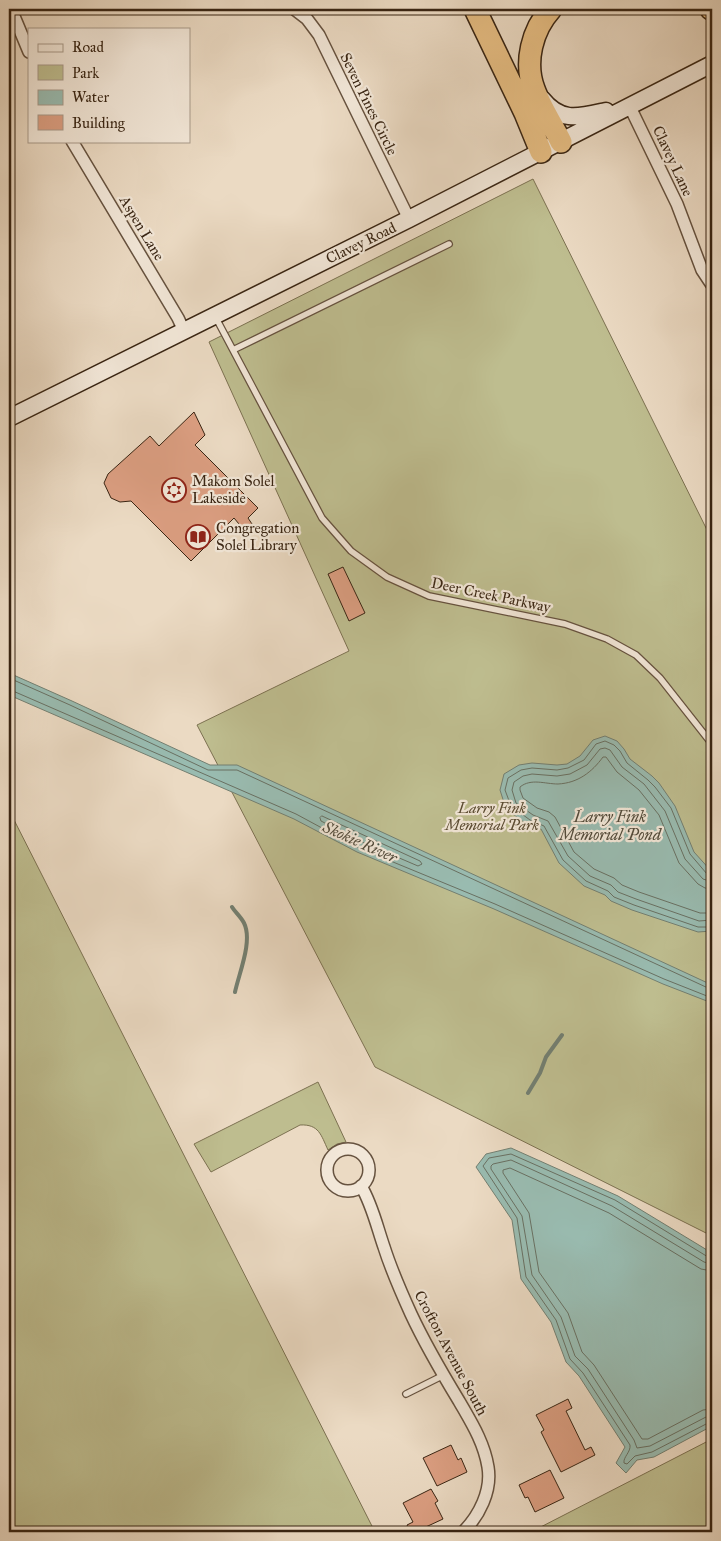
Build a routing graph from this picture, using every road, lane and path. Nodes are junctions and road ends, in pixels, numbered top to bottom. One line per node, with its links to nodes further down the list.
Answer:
1 (11, 9): 5 (street)
2 (294, 9): 12 (street, Seven Pines Circle)
3 (475, 9): 11 (highway)
4 (550, 9): 7 (highway)
5 (28, 50)
6 (712, 64): 8 (main road, Clavey Road)
7 (534, 89): 8 (main road); 10 (highway)
8 (628, 106): 10 (main road, Clavey Road); 14 (street, Clavey Lane)
9 (73, 142): 16 (street, Aspen Lane)
10 (561, 142): 11 (main road, Clavey Road)
11 (541, 152): 12 (main road, Clavey Road)
12 (409, 219): 15 (main road, Clavey Road)
13 (449, 244): 17 (lane)
14 (712, 285)
15 (215, 316): 16 (main road, Clavey Road); 17 (lane, Deer Creek Parkway)
16 (184, 331): 18 (main road, Clavey Road)
17 (233, 350): 19 (lane, Deer Creek Parkway)
18 (9, 418)
19 (712, 744)
20 (361, 1186): 21 (street, Crofton Avenue South)
21 (444, 1375): 22 (lane); 23 (street, Crofton Avenue South)
22 (406, 1394)
23 (463, 1532)

